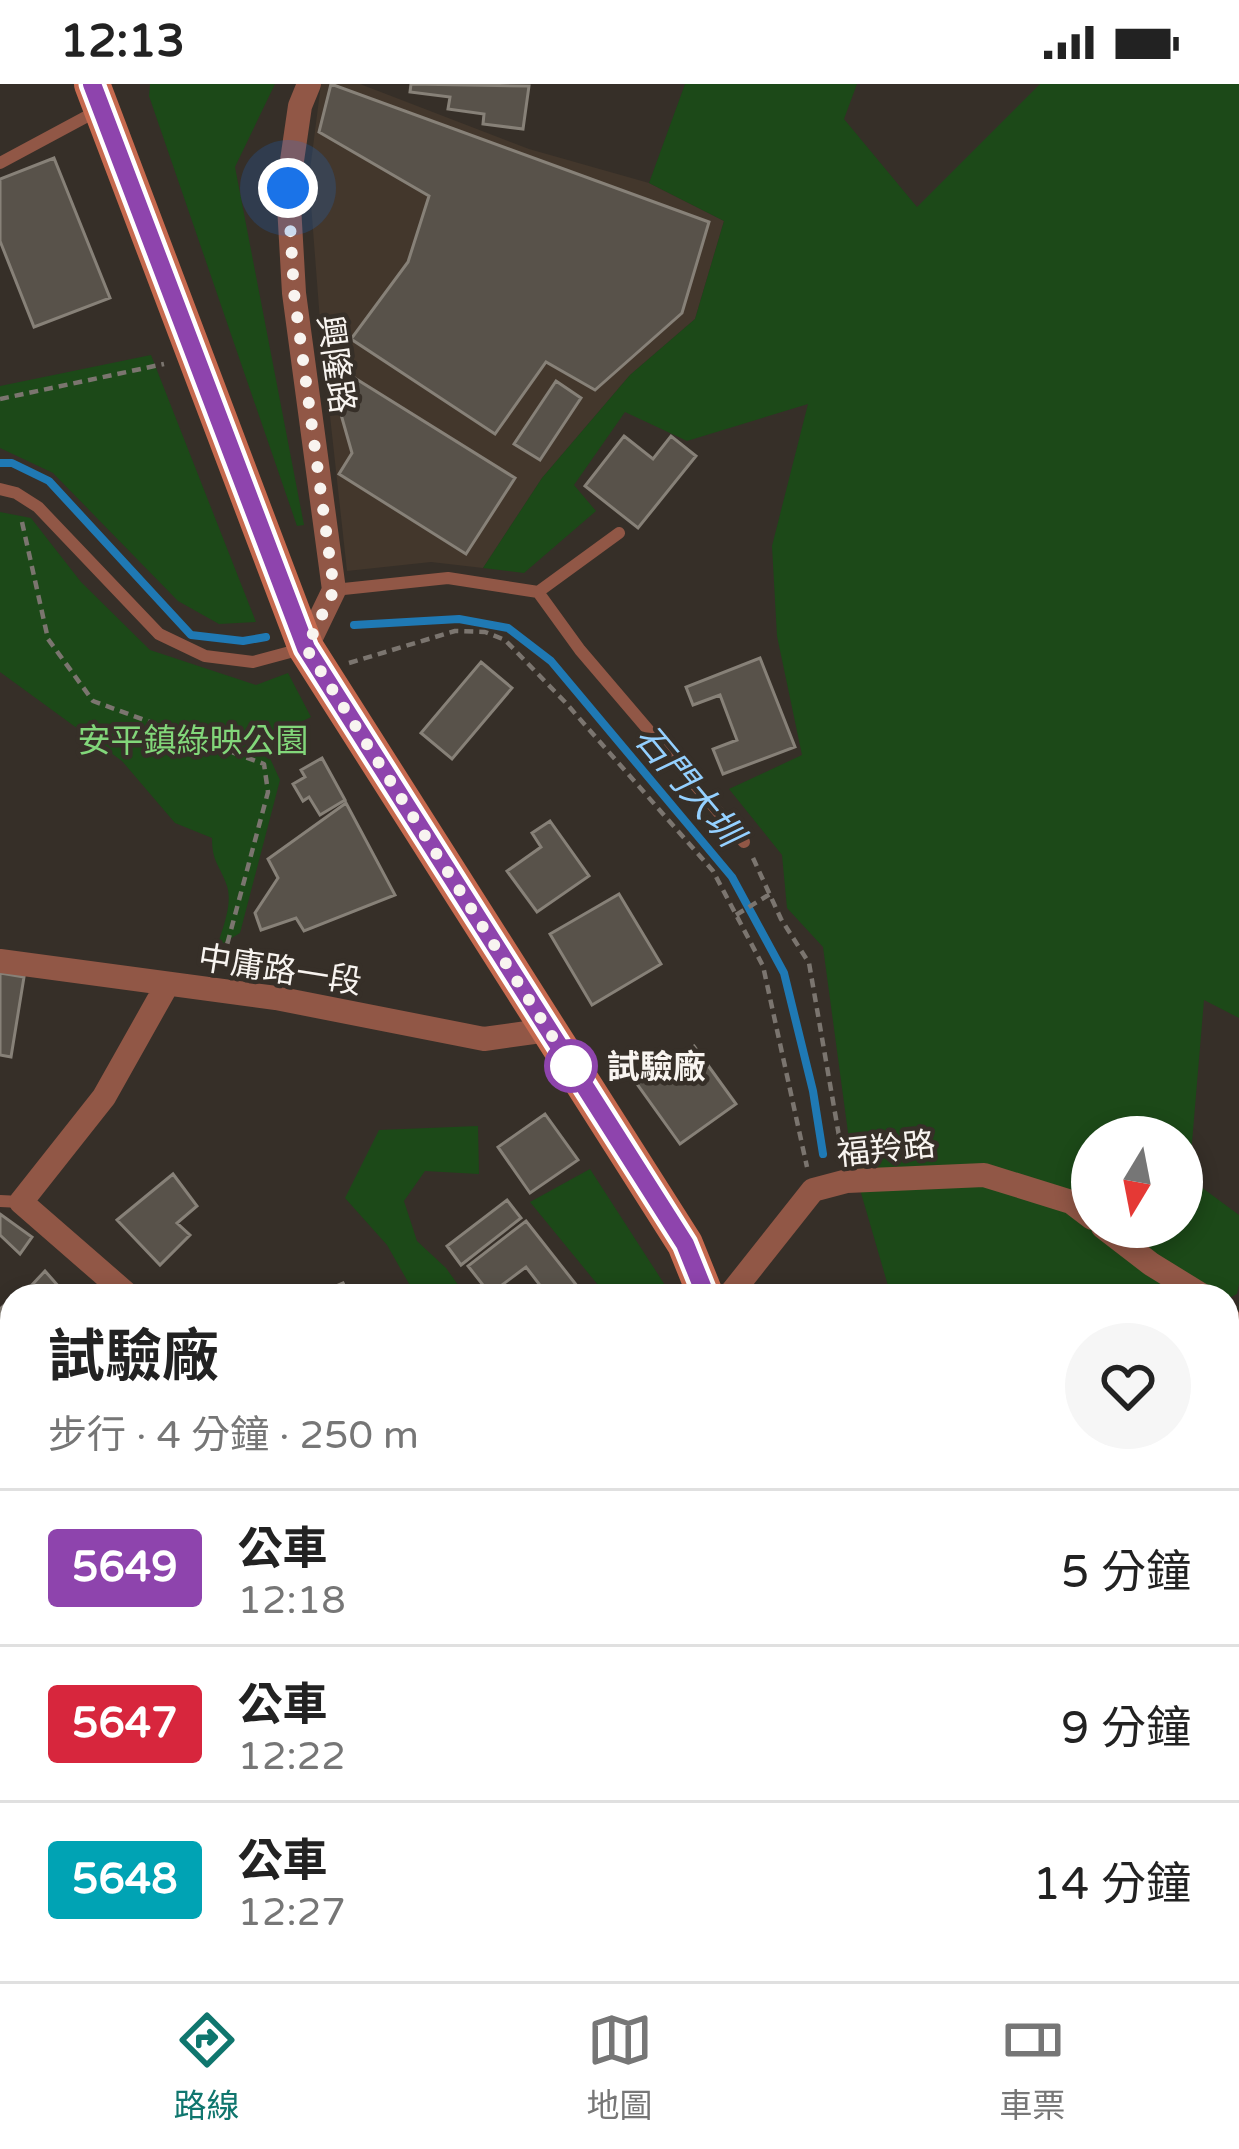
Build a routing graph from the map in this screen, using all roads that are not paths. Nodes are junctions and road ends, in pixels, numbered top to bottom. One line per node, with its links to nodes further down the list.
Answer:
1 (309, 84): 6 (street, 興隆路)
2 (97, 96): 3 (lane); 8 (street)
3 (0, 163)
4 (0, 489): 8 (lane)
5 (619, 533): 7 (lane)
6 (334, 590): 7 (lane); 8 (street)
7 (538, 592): 9 (lane)
8 (314, 660): 12 (street)
9 (744, 842)
10 (0, 961): 11 (street, 中庸路一段)
11 (167, 985): 12 (street, 中庸路一段); 13 (street)
12 (548, 1030): 17 (street)
13 (11, 1201): 16 (street)
14 (1071, 1202): 18 (street, 福羚路)
15 (1130, 1248): 19 (street)
16 (114, 1284)
17 (701, 1284)
18 (739, 1284)
19 (1184, 1284)

